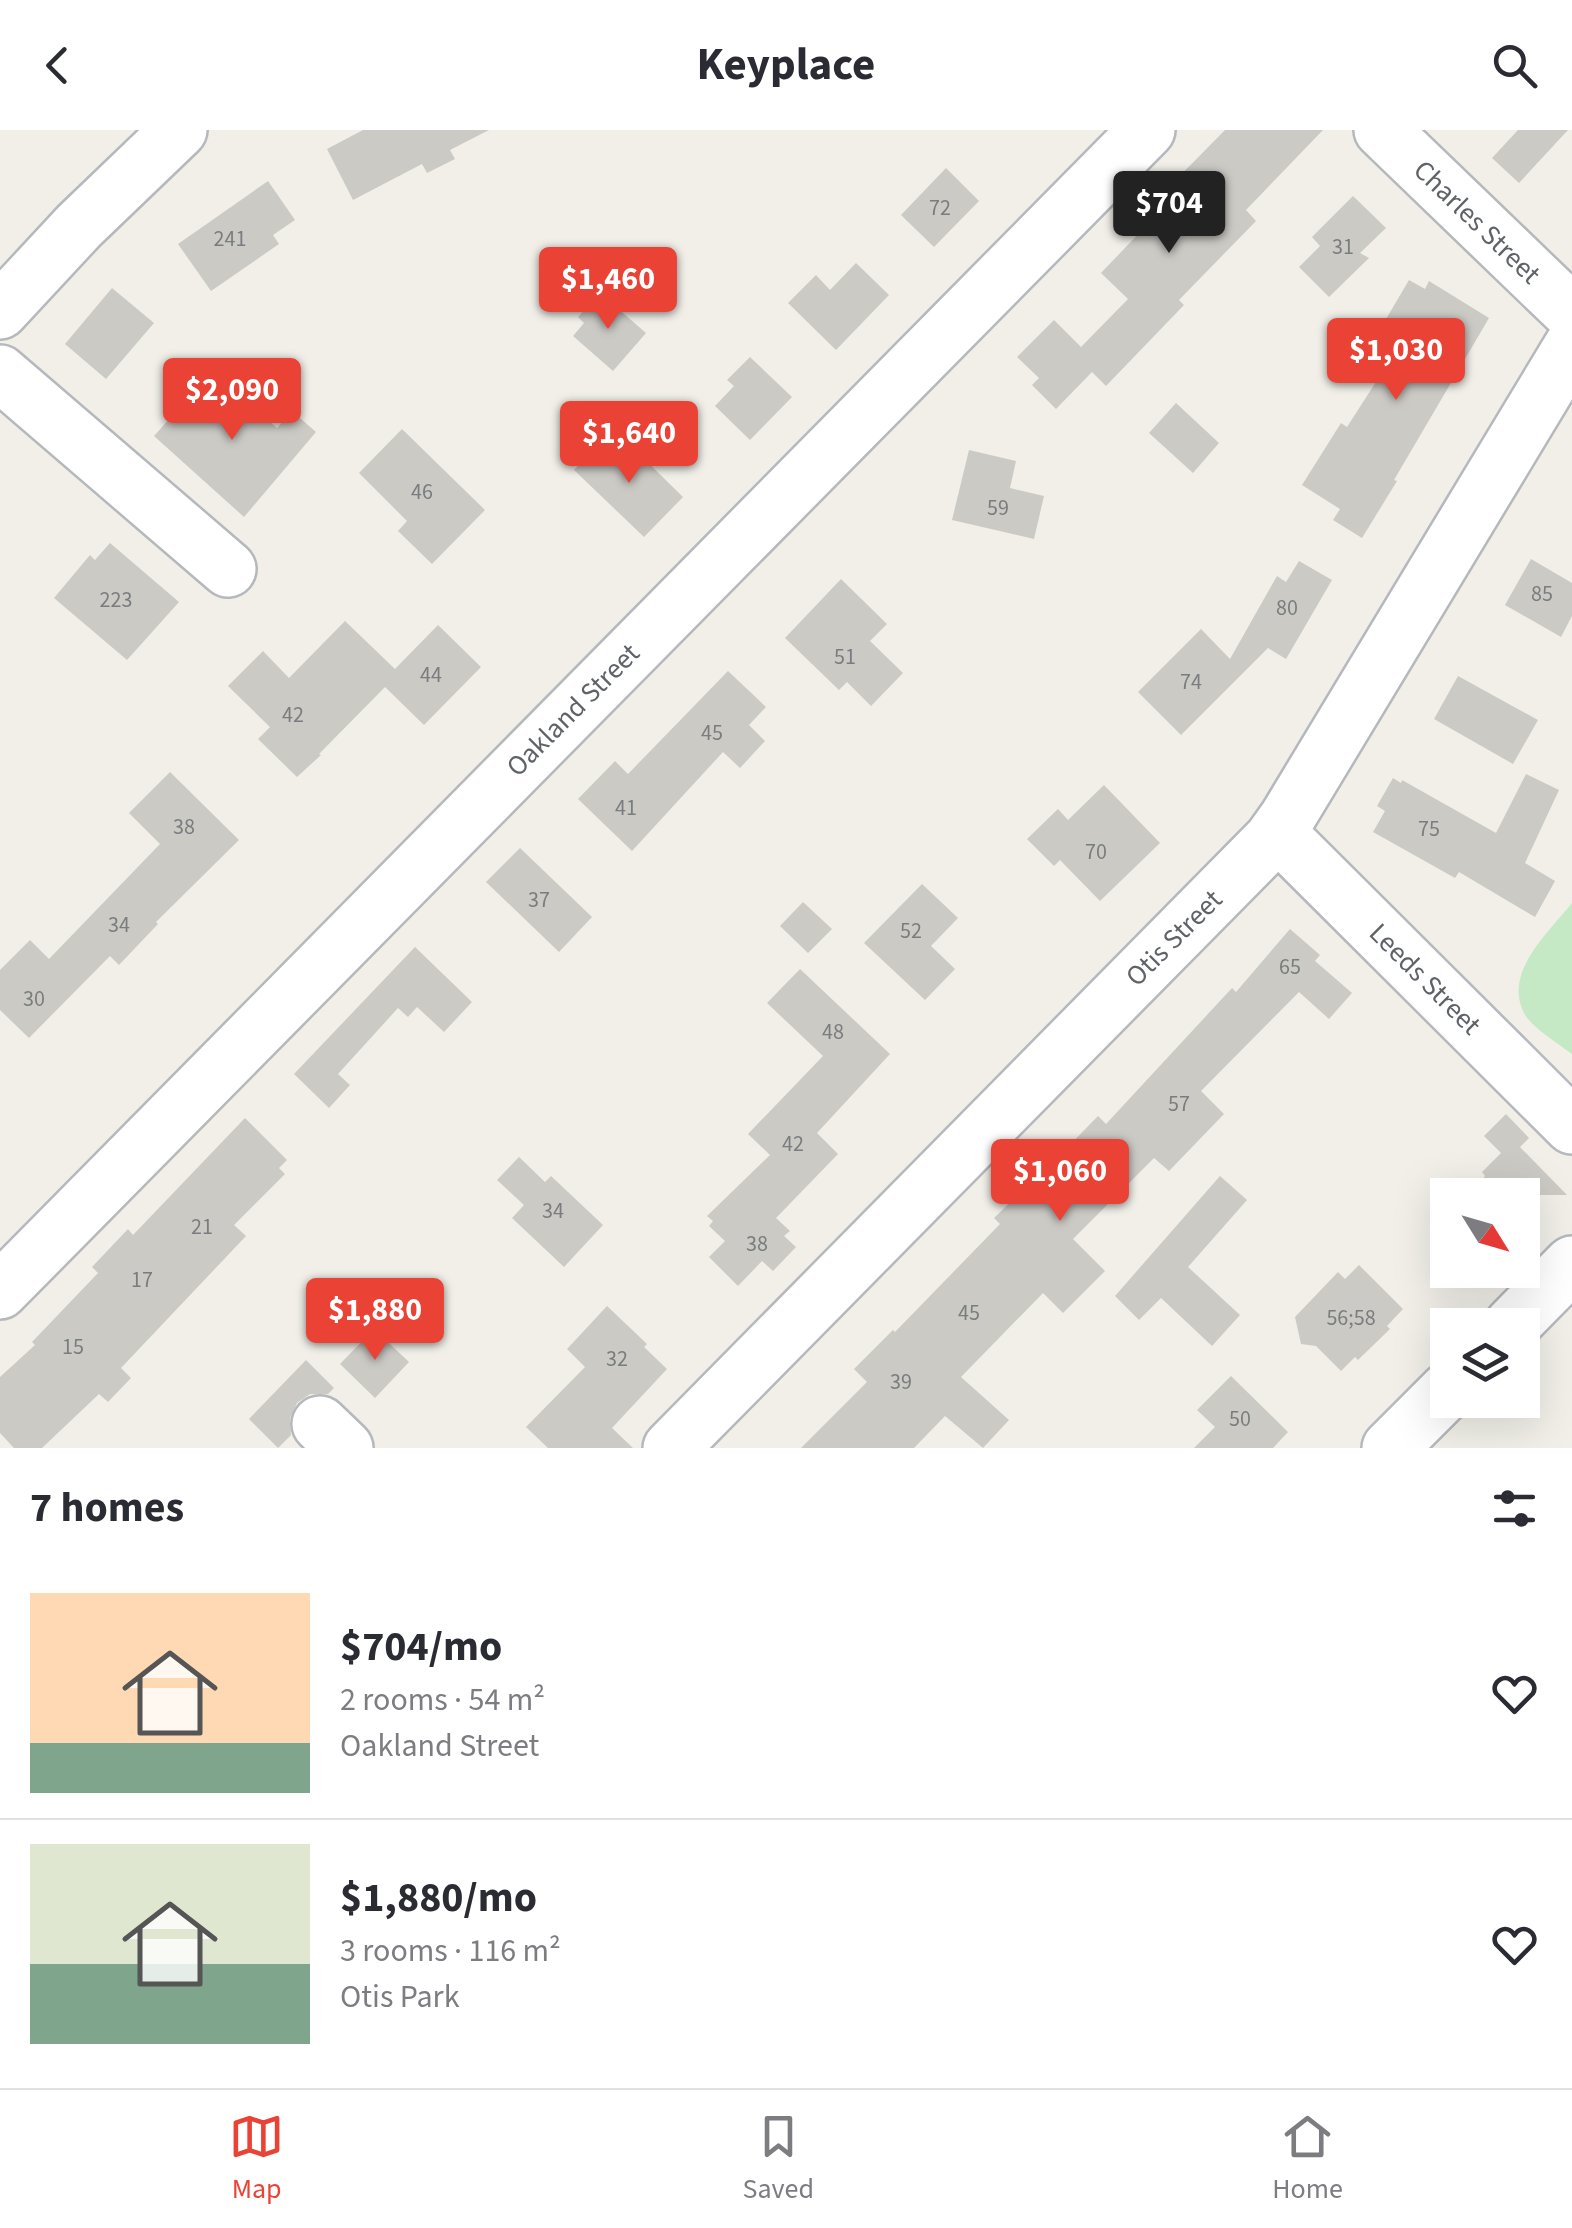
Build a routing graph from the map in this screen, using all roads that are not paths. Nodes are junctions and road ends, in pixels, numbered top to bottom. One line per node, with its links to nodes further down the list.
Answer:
1 (179, 130): 4 (street)
2 (1147, 130): 12 (street, Oakland Street)
3 (1382, 130): 5 (street, Charles Street)
4 (0, 311)
5 (1572, 313)
6 (1572, 346): 9 (street, Otis Street)
7 (0, 373): 8 (street)
8 (228, 569)
9 (1277, 832): 10 (street, Leeds Street); 15 (street, Otis Street)
10 (1572, 1126)
11 (1572, 1264): 13 (street)
12 (0, 1291)
13 (1529, 1308)
14 (1430, 1408): 16 (street)
15 (671, 1448)
16 (1390, 1448)

